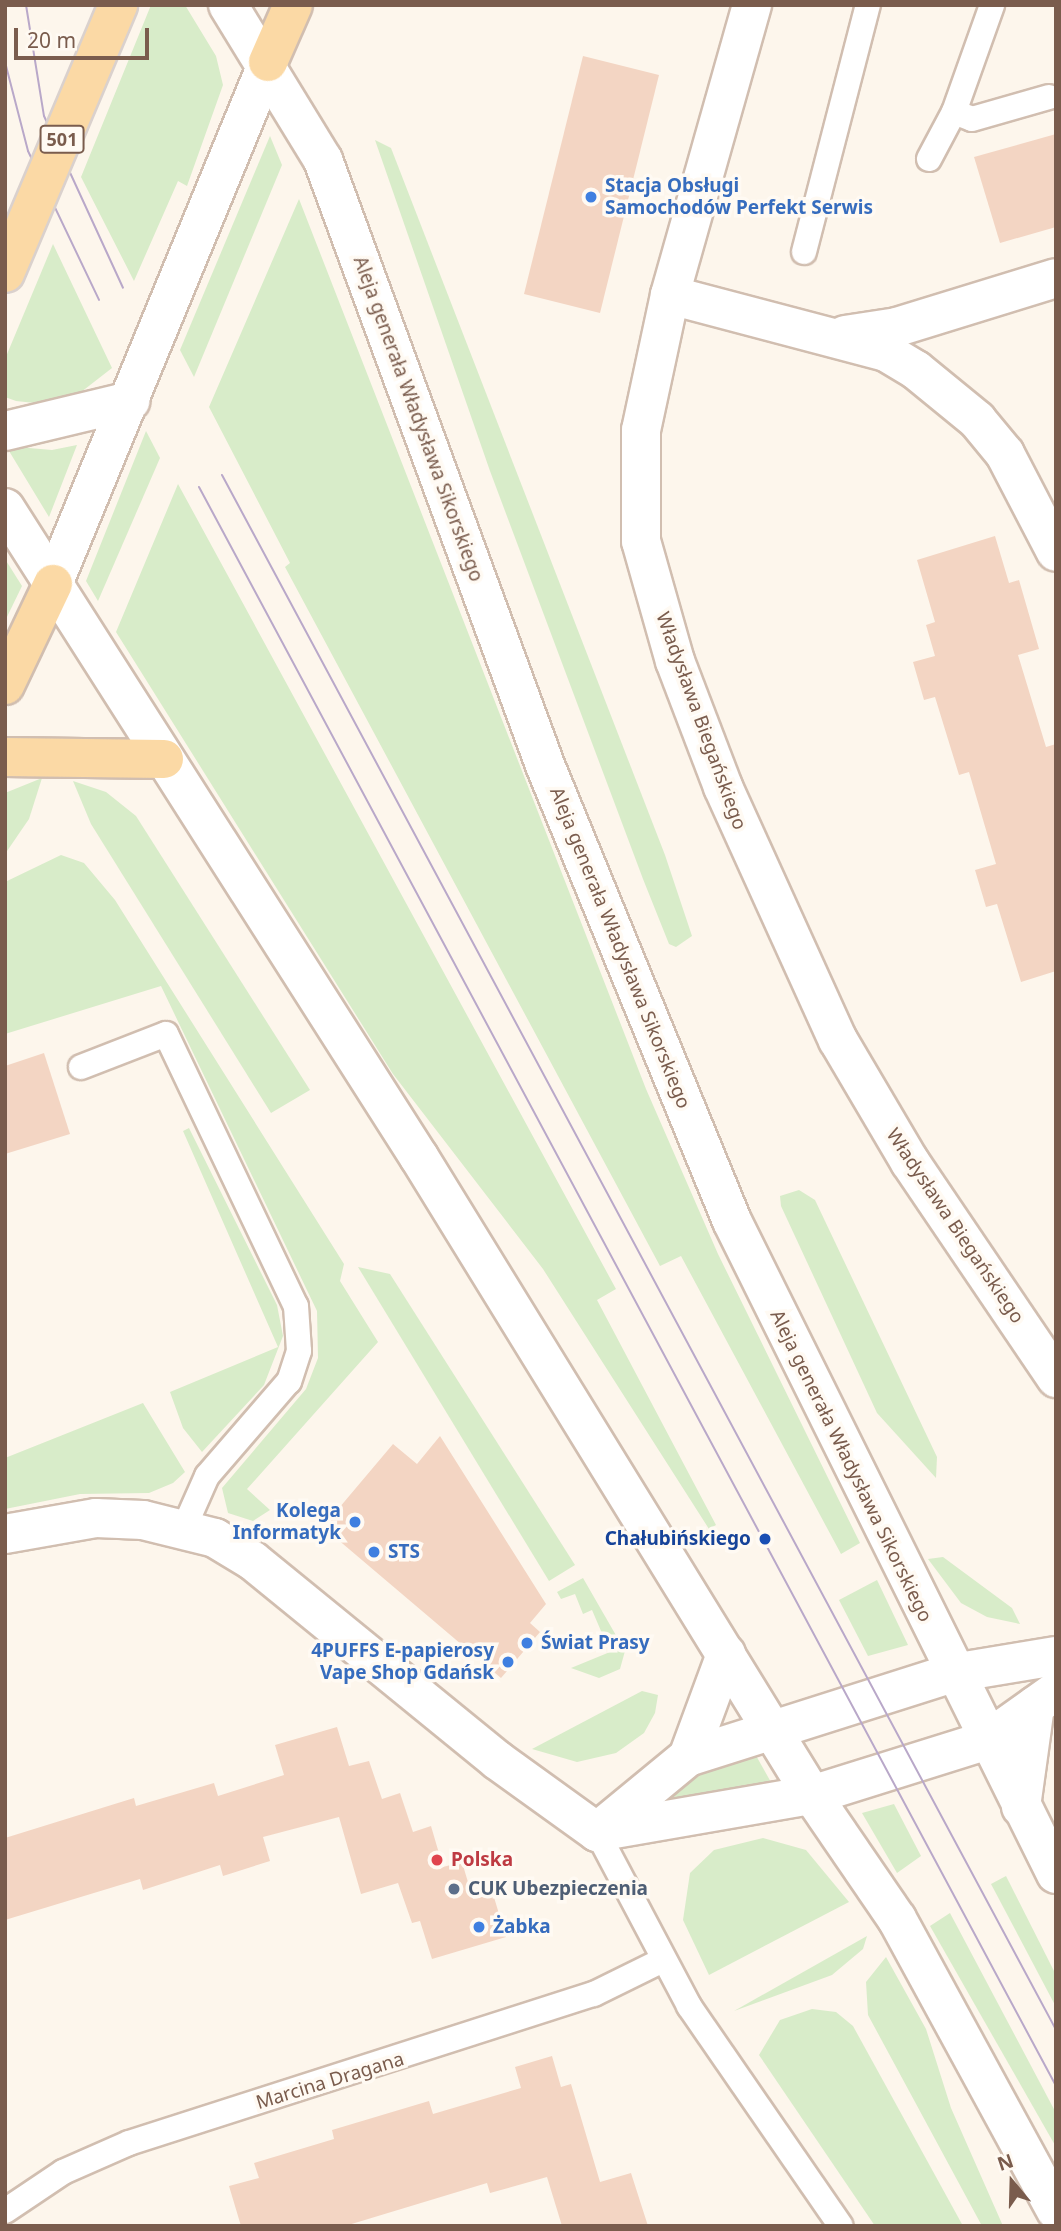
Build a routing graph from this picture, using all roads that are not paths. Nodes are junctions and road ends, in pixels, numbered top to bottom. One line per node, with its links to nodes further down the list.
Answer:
1 (118, 5): 12 (main road, 501, bridge)
2 (228, 5): 7 (street, Aleja generała Władysława Sikorskiego)
3 (292, 5): 7 (main road)
4 (752, 5): 14 (street, Władysława Biegańskiego)
5 (868, 5): 11 (lane)
6 (992, 5): 9 (lane)
7 (268, 62): 16 (street); 30 (street, Aleja generała Władysława Sikorskiego)
8 (1049, 97): 9 (lane)
9 (954, 112): 10 (lane)
10 (929, 159)
11 (804, 252)
12 (5, 273)
13 (1056, 278): 15 (street)
14 (670, 295): 15 (street); 25 (street, Władysława Biegańskiego)
15 (829, 337): 19 (street)
16 (130, 401): 17 (street); 20 (street)
17 (5, 431)
18 (5, 508): 20 (street)
19 (1056, 552)
20 (53, 584): 21 (main road); 23 (street)
21 (5, 685)
22 (5, 757): 23 (main road)
23 (163, 759): 28 (street)
24 (81, 1067): 26 (lane)
25 (1054, 1372)
26 (184, 1528): 27 (street); 37 (street)
27 (5, 1534)
28 (726, 1654): 32 (street); 34 (street)
29 (1056, 1656): 30 (street)
30 (953, 1673): 32 (street); 33 (street, Aleja generała Władysława Sikorskiego)
31 (1045, 1698): 33 (street); 36 (street)
32 (771, 1728): 34 (street); 35 (street)
33 (988, 1740): 35 (street); 36 (street, Aleja generała Władysława Sikorskiego)
34 (688, 1757): 37 (street)
35 (812, 1795): 37 (street); 41 (street)
36 (1021, 1807): 38 (street, Aleja generała Władysława Sikorskiego)
37 (597, 1832): 39 (lane)
38 (1056, 1874)
39 (661, 1961): 40 (lane, Marcina Dragana); 42 (lane)
40 (5, 2211)
41 (1056, 2211)
42 (841, 2226)

